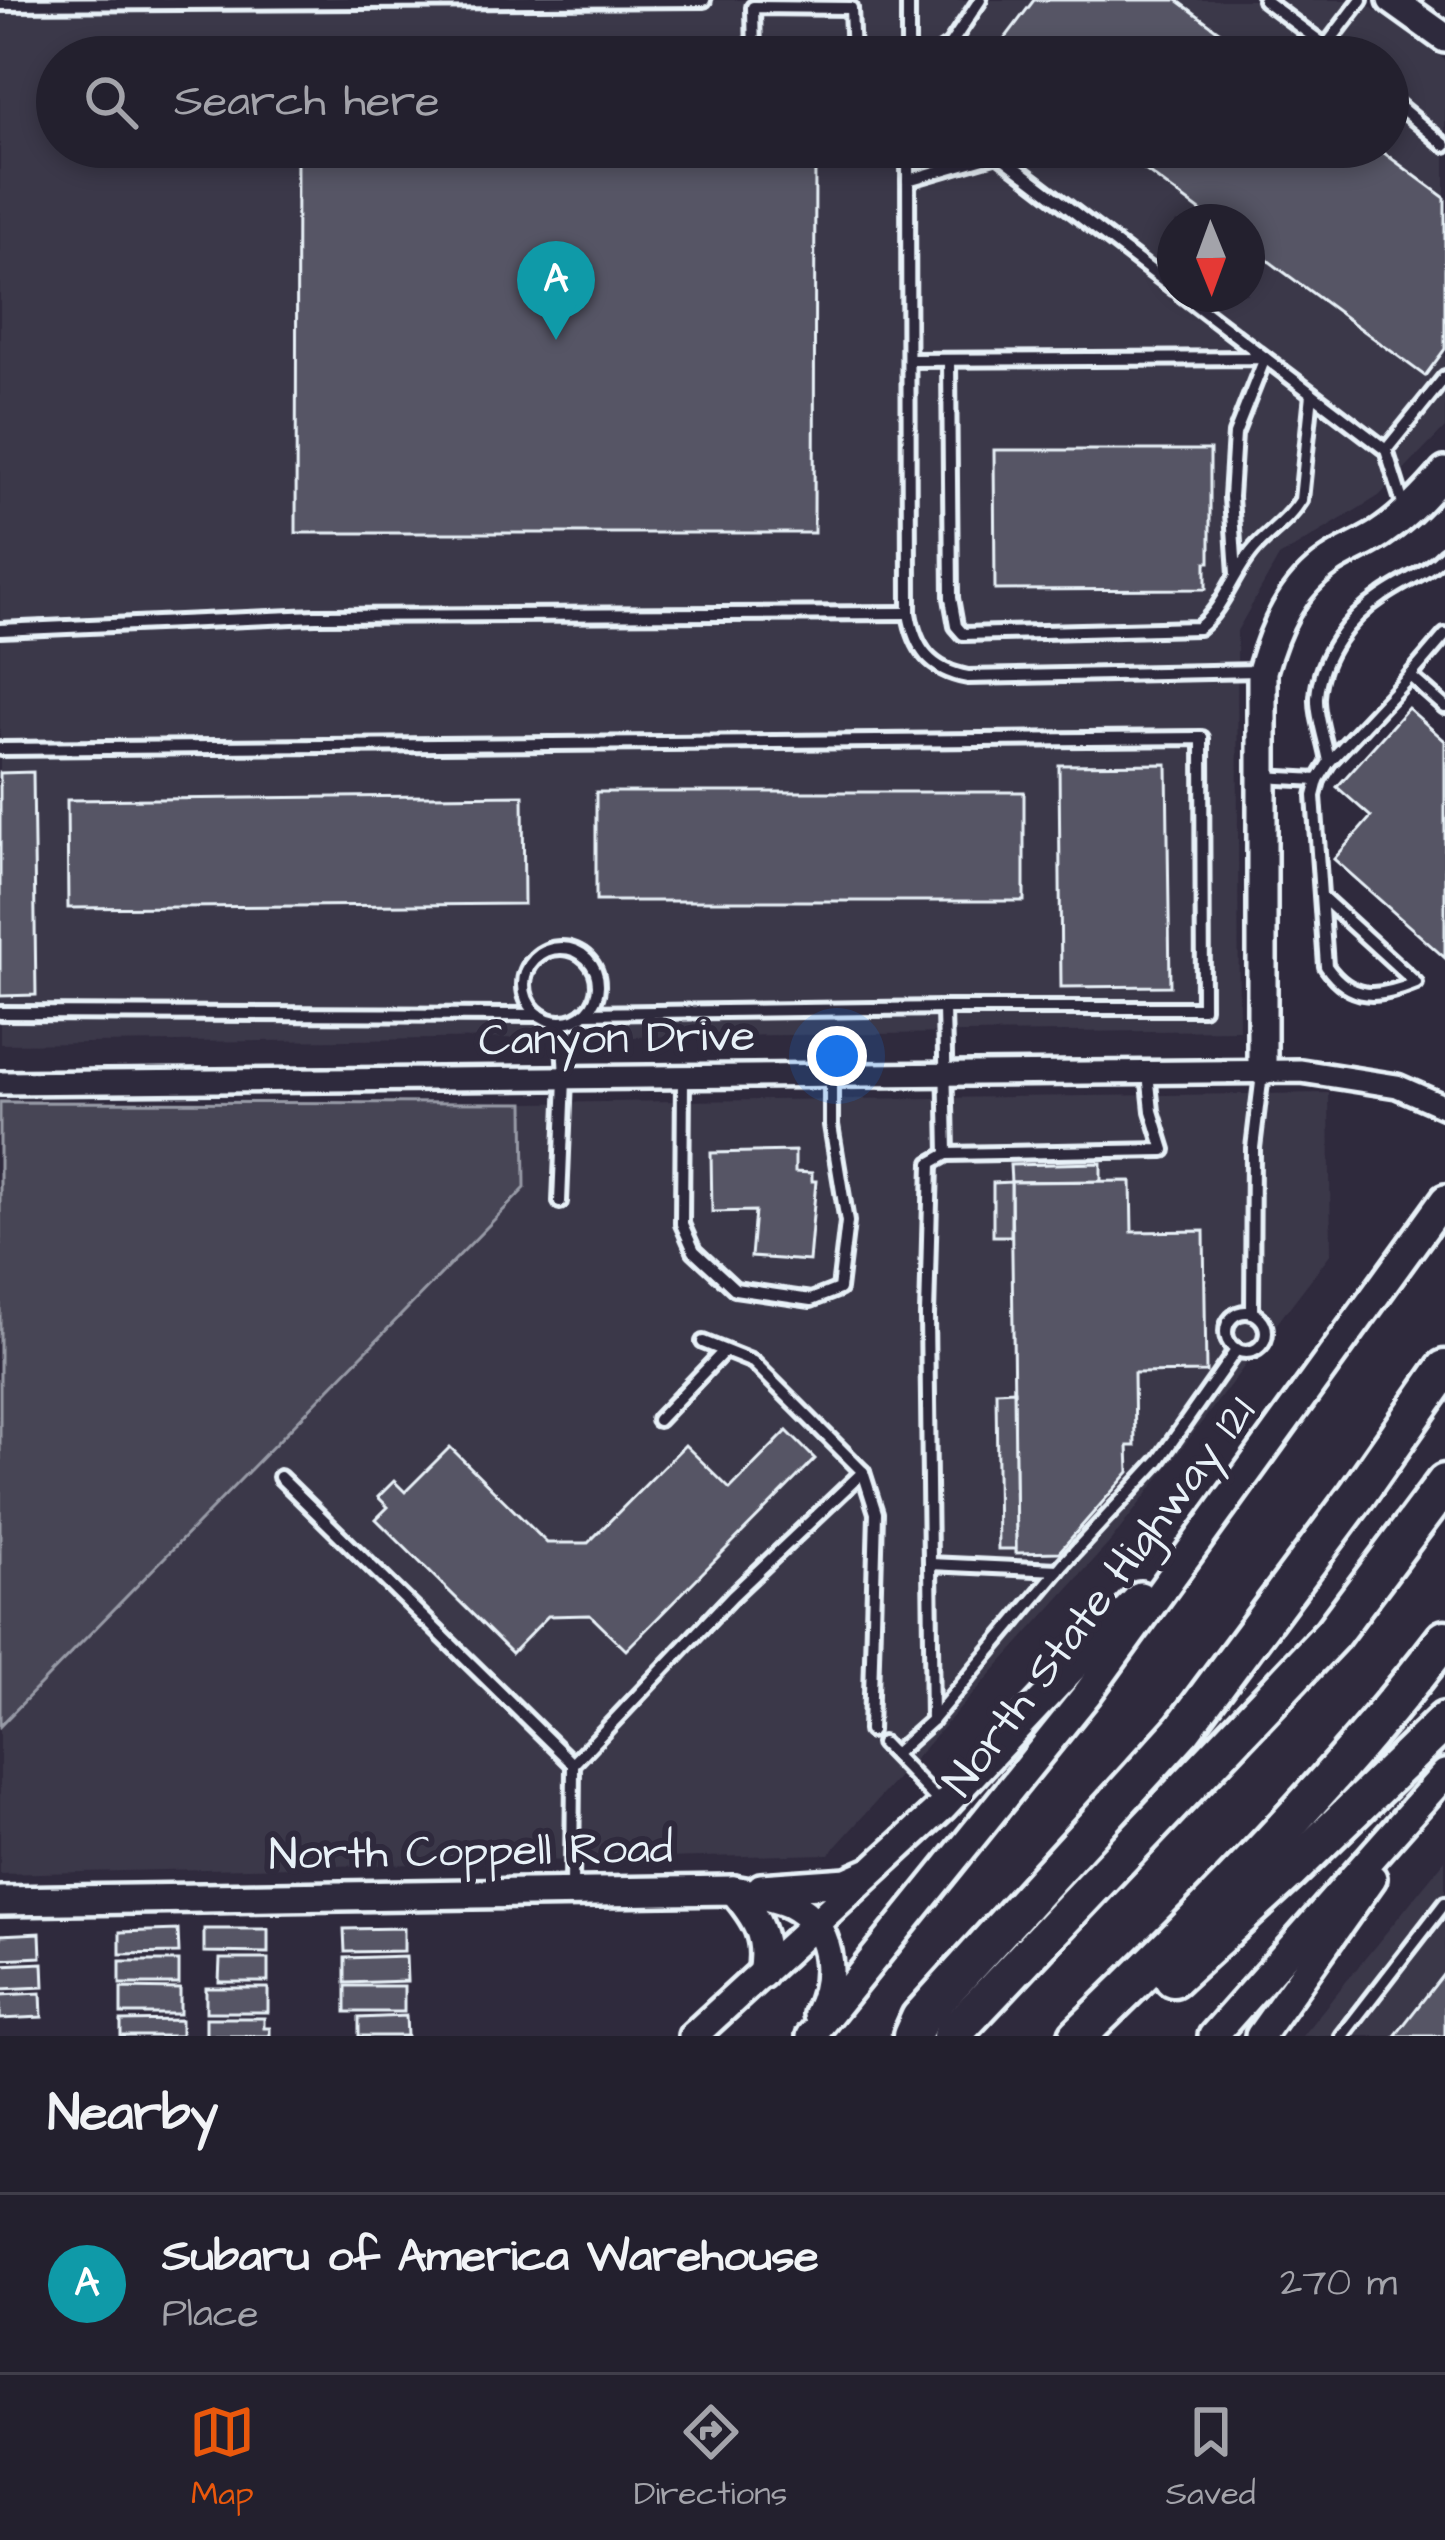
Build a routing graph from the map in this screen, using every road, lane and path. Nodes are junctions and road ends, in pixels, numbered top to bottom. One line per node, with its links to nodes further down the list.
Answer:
1 (704, 0): 7 (lane)
2 (908, 0): 10 (lane)
3 (980, 0): 11 (lane)
4 (1264, 0): 12 (lane)
5 (1360, 0): 13 (lane)
6 (1392, 0): 14 (main road)
7 (0, 4)
8 (754, 36): 9 (lane)
9 (852, 36)
10 (908, 36)
11 (955, 36)
12 (1313, 36)
13 (1333, 36)
14 (1445, 38)
15 (1409, 115): 16 (lane)
16 (1445, 145)
17 (908, 168): 20 (lane)
18 (950, 168): 20 (lane)
19 (1016, 168): 21 (lane)
20 (908, 180): 24 (lane)
21 (1157, 276)
22 (1204, 312): 23 (lane)
23 (1265, 358): 25 (lane); 27 (lane); 32 (lane)
24 (909, 360): 25 (lane); 33 (lane)
25 (949, 360): 32 (lane)
26 (1445, 377): 28 (lane)
27 (1312, 394): 28 (lane); 32 (lane)
28 (1386, 450): 30 (lane)
29 (1445, 472): 30 (main road)
30 (1406, 513): 36 (main road)
31 (1445, 554): 40 (lane)
32 (1236, 574)
33 (910, 613): 34 (lane); 36 (lane)
34 (0, 630)
35 (1445, 635): 37 (lane)
36 (1262, 671): 41 (main road)
37 (1410, 676): 38 (lane); 40 (lane)
38 (1445, 707)
39 (0, 749): 44 (lane)
40 (1330, 762): 42 (lane)
41 (1262, 777): 42 (lane); 49 (main road)
42 (1318, 780): 43 (lane)
43 (1322, 896): 43 (lane)
44 (944, 1008): 46 (lane); 51 (lane)
45 (0, 1012): 47 (lane)
46 (584, 1012): 47 (lane); 48 (lane)
47 (539, 1015): 48 (lane)
48 (562, 1022): 54 (lane)
49 (1262, 1071): 50 (street, Canyon Drive); 56 (street, Canyon Drive); 60 (lane)
50 (1148, 1073): 51 (street, Canyon Drive); 57 (lane)
51 (947, 1075): 52 (street, Canyon Drive); 57 (lane)
52 (830, 1076): 53 (street, Canyon Drive); 53 (lane)
53 (683, 1077): 54 (street, Canyon Drive)
54 (565, 1078): 55 (street, Canyon Drive); 59 (lane)
55 (0, 1083)
56 (1445, 1106)
57 (946, 1154): 70 (lane)
58 (1445, 1199): 66 (main road, North State Highway 121)
59 (560, 1202)
60 (1252, 1313): 62 (lane); 62 (lane)
61 (703, 1342): 63 (lane)
62 (1237, 1349): 71 (lane)
63 (724, 1352): 65 (lane); 67 (lane)
64 (1445, 1369): 90 (highway)
65 (658, 1420)
66 (1249, 1470): 80 (main road); 89 (main road, North State Highway 121)
67 (863, 1472): 75 (lane); 78 (lane)
68 (280, 1477): 78 (lane)
69 (1445, 1483): 91 (highway)
70 (930, 1564): 71 (lane); 73 (lane)
71 (1058, 1570): 73 (lane)
72 (1445, 1639): 92 (highway)
73 (932, 1720): 77 (lane)
74 (1445, 1721): 93 (highway)
75 (870, 1731)
76 (882, 1743): 77 (lane)
77 (894, 1754): 80 (lane)
78 (574, 1764): 83 (lane)
79 (1445, 1774): 94 (main road); 95 (main road)
80 (943, 1806): 81 (main road)
81 (882, 1866): 82 (main road); 86 (main road)
82 (733, 1890): 83 (main road, North Coppell Road); 86 (main road, North Coppell Road); 87 (main road)
83 (572, 1892): 84 (main road, North Coppell Road)
84 (0, 1901)
85 (1445, 1903): 96 (lane)
86 (816, 1926): 87 (main road); 89 (main road)
87 (762, 1974): 88 (main road)
88 (693, 2036)
89 (809, 2036)
90 (912, 2036)
91 (952, 2036)
92 (1078, 2036)
93 (1107, 2036)
94 (1213, 2036)
95 (1260, 2036)
96 (1342, 2036)

